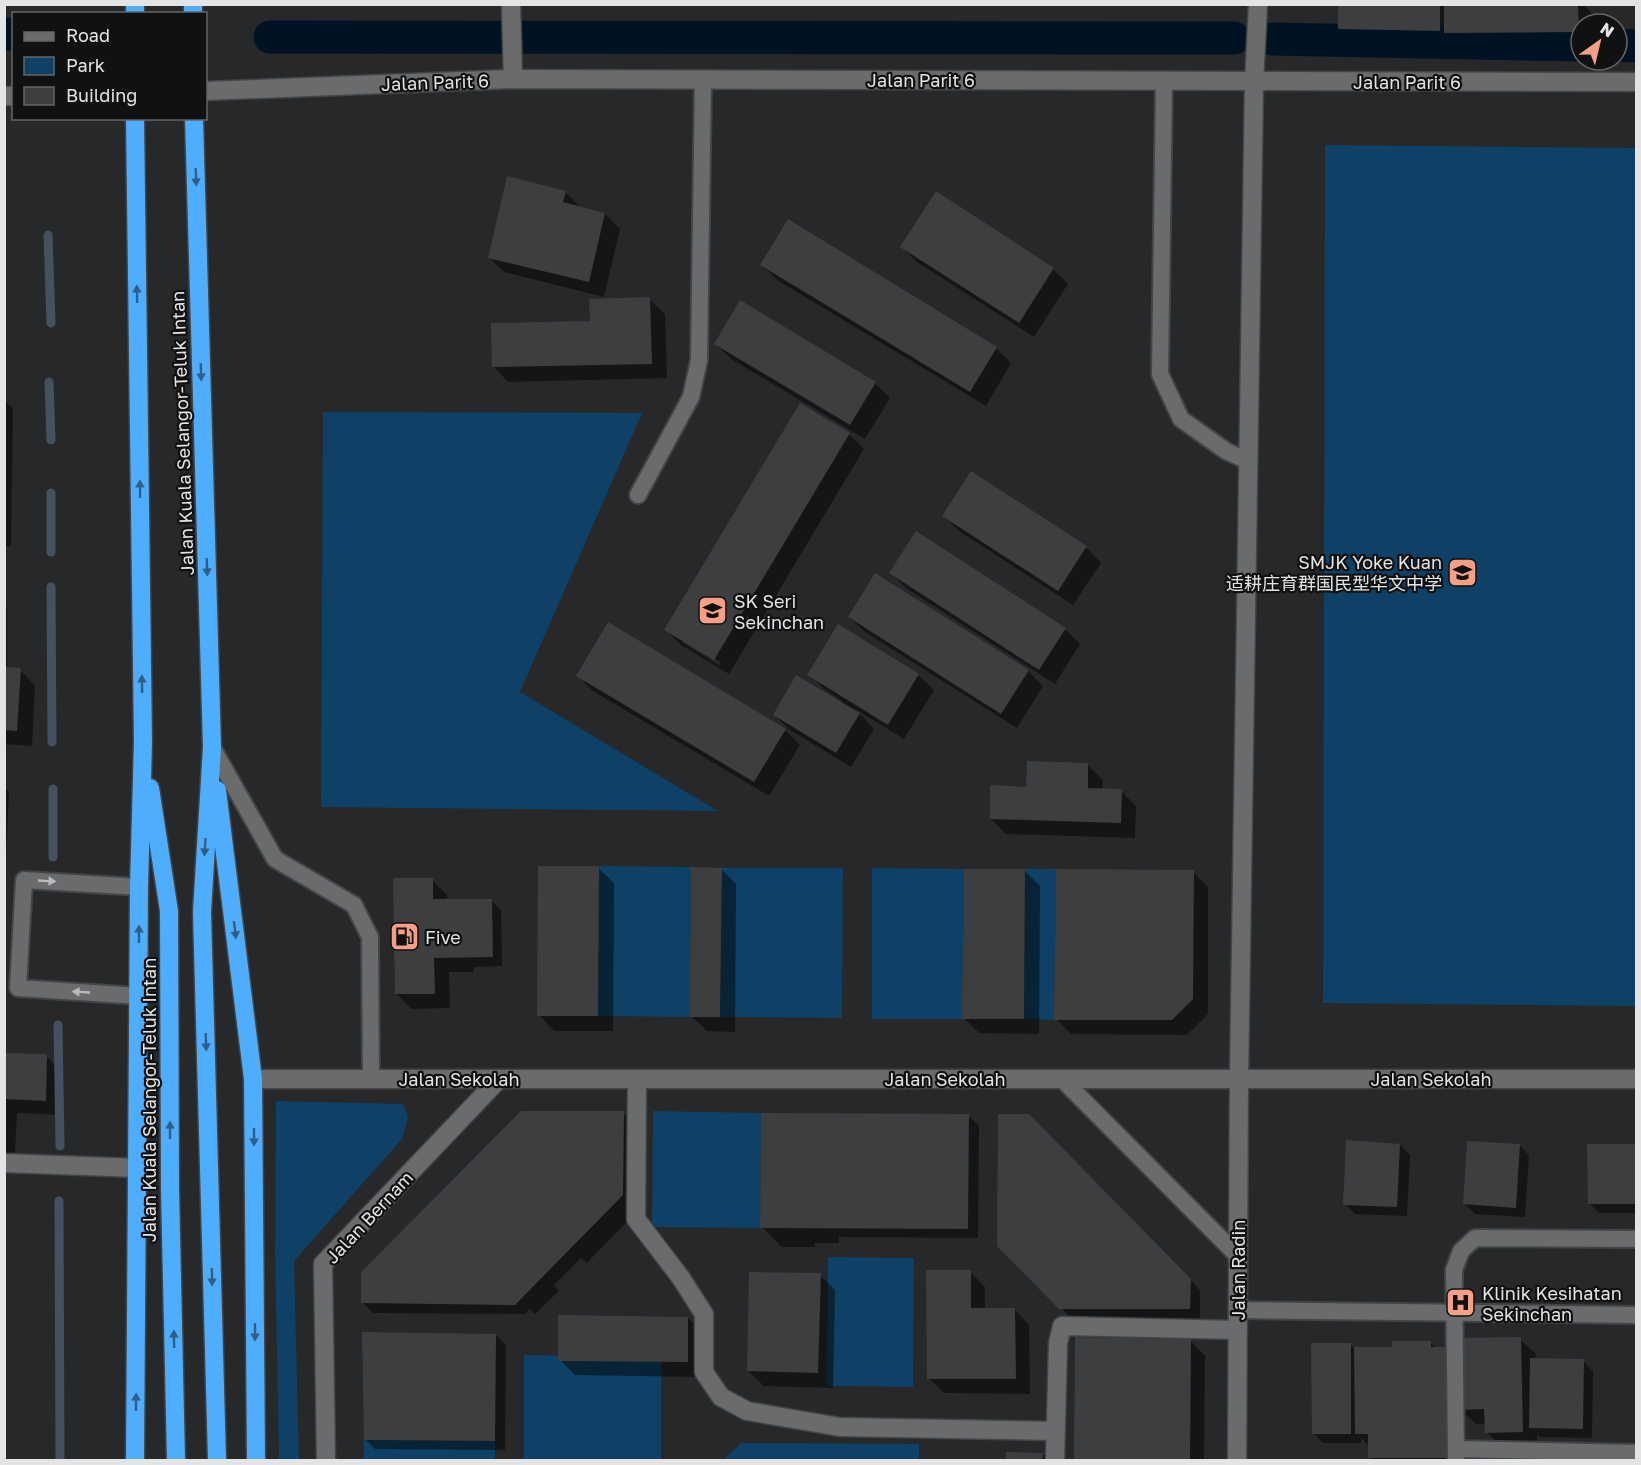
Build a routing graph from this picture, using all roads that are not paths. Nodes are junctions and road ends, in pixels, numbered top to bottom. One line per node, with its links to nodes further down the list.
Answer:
1 (1258, 4): 6 (street, Jalan Radin)
2 (511, 8): 3 (street)
3 (513, 71): 4 (street, Jalan Parit 6); 8 (street, Jalan Parit 6)
4 (703, 79): 5 (street, Jalan Parit 6); 12 (lane)
5 (1164, 81): 6 (street, Jalan Parit 6); 11 (lane)
6 (1254, 82): 7 (street, Jalan Parit 6); 11 (street, Jalan Radin)
7 (1636, 82)
8 (207, 92)
9 (135, 120): 13 (highway, Jalan Kuala Selangor-Teluk Intan, one-way to 9)
10 (194, 120): 14 (highway, Jalan Kuala Selangor-Teluk Intan, one-way to 14)
11 (1248, 461): 22 (street, Jalan Radin)
12 (638, 495)
13 (143, 742): 15 (highway, Jalan Kuala Selangor-Teluk Intan); 36 (highway, Jalan Kuala Selangor-Teluk Intan, one-way to 13)
14 (212, 747): 17 (highway, Jalan Kuala Selangor-Teluk Intan, one-way to 17); 18 (lane); 37 (highway, Jalan Kuala Selangor-Teluk Intan, one-way to 37)
15 (139, 887): 16 (highway, Jalan Kuala Selangor-Teluk Intan, one-way to 15); 16 (lane, one-way to 15)
16 (139, 996): 25 (highway, Jalan Kuala Selangor-Teluk Intan)
17 (253, 1079): 18 (street, Jalan Sekolah); 38 (highway, Jalan Kuala Selangor-Teluk Intan, one-way to 38)
18 (371, 1079): 19 (street, Jalan Sekolah)
19 (500, 1079): 20 (street, Jalan Sekolah); 39 (street, Jalan Bernam)
20 (637, 1079): 21 (street, Jalan Sekolah); 32 (street)
21 (1062, 1079): 22 (street, Jalan Sekolah); 27 (lane)
22 (1239, 1079): 23 (street, Jalan Sekolah); 27 (street, Jalan Radin)
23 (1636, 1080)
24 (4, 1163): 25 (street)
25 (138, 1168): 35 (highway, Jalan Kuala Selangor-Teluk Intan, one-way to 25)
26 (1636, 1239): 29 (lane)
27 (1238, 1256): 28 (street, Jalan Radin)
28 (1238, 1310): 29 (lane); 31 (street, Jalan Radin)
29 (1455, 1313): 30 (lane); 34 (lane)
30 (1636, 1315)
31 (1238, 1330): 32 (street); 41 (street, Jalan Radin)
32 (1055, 1431): 40 (street)
33 (1636, 1453): 34 (lane)
34 (1456, 1455)
35 (135, 1461)
36 (176, 1461)
37 (217, 1461)
38 (256, 1461)
39 (326, 1461)
40 (1055, 1461)
41 (1237, 1461)

